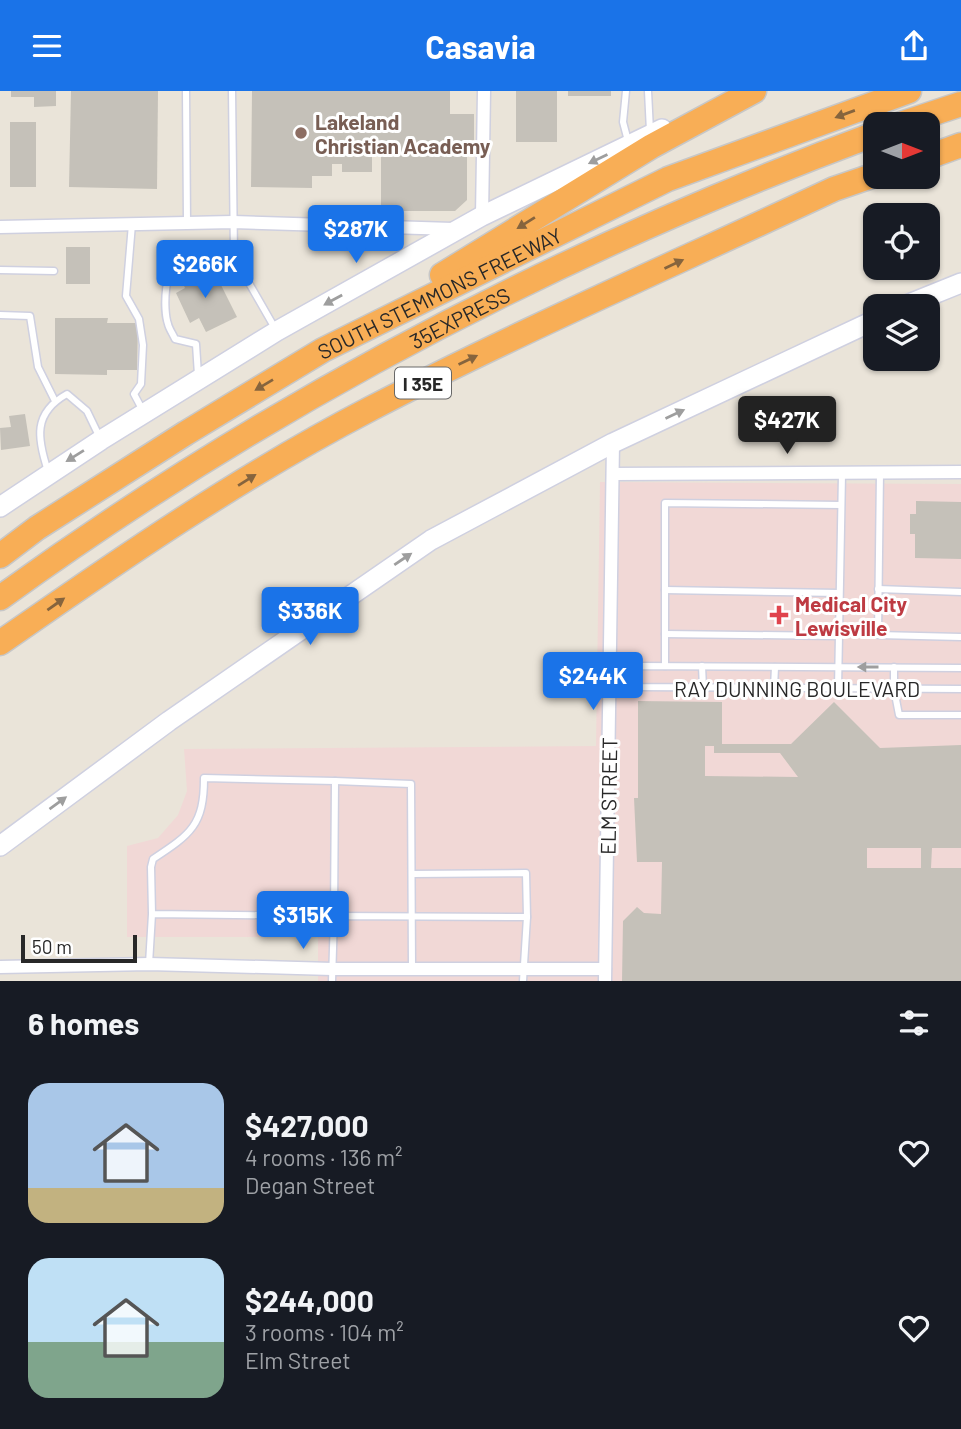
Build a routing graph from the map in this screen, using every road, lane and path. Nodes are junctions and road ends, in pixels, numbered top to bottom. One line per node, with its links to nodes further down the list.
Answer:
1 (186, 91): 17 (lane)
2 (232, 91): 16 (lane)
3 (484, 91): 15 (street)
4 (626, 91): 11 (lane)
5 (648, 91): 11 (lane)
6 (752, 91): 11 (highway)
7 (909, 91): 29 (highway, SOUTH STEMMONS FREEWAY, one-way to 29)
8 (961, 104): 9 (highway)
9 (937, 112)
10 (863, 139): 47 (highway, 35EXPRESS)
11 (643, 142): 15 (main road, SOUTH STEMMONS FREEWAY, one-way to 15); 29 (highway, one-way to 29)
12 (961, 145): 13 (highway)
13 (940, 153)
14 (863, 179): 51 (highway, I 35E, one-way to 14)
15 (482, 216): 20 (main road, SOUTH STEMMONS FREEWAY)
16 (233, 222): 17 (street); 20 (street); 21 (lane)
17 (187, 223): 18 (street)
18 (132, 224): 19 (street); 32 (lane)
19 (0, 227)
20 (461, 230): 28 (main road, SOUTH STEMMONS FREEWAY, one-way to 28)
21 (234, 257): 28 (lane); 30 (lane)
22 (0, 270): 23 (lane)
23 (54, 271)
24 (961, 283): 25 (main road)
25 (951, 291)
26 (0, 315): 31 (lane)
27 (863, 326): 34 (main road, one-way to 27)
28 (277, 331): 30 (main road, SOUTH STEMMONS FREEWAY)
29 (323, 350): 42 (highway, SOUTH STEMMONS FREEWAY, one-way to 42)
30 (198, 380): 32 (main road, SOUTH STEMMONS FREEWAY)
31 (55, 401): 33 (lane); 37 (lane)
32 (144, 412): 33 (main road, SOUTH STEMMONS FREEWAY)
33 (101, 440): 37 (main road, SOUTH STEMMONS FREEWAY, one-way to 37)
34 (613, 443): 39 (street, ELM STREET); 66 (main road, one-way to 34)
35 (880, 472): 36 (street); 38 (street); 43 (lane)
36 (961, 472)
37 (49, 473): 41 (main road, SOUTH STEMMONS FREEWAY)
38 (842, 473): 39 (street); 40 (lane)
39 (613, 474): 58 (street, ELM STREET)
40 (841, 505): 44 (lane); 46 (lane)
41 (0, 507)
42 (0, 557)
43 (878, 589): 45 (lane); 50 (lane)
44 (665, 590): 46 (lane); 48 (lane)
45 (961, 592)
46 (839, 593): 49 (lane)
47 (0, 598)
48 (665, 634): 49 (lane); 52 (lane)
49 (838, 636): 55 (lane)
50 (961, 637)
51 (0, 643)
52 (665, 666): 53 (lane, RAY DUNNING BOULEVARD); 58 (lane, RAY DUNNING BOULEVARD)
53 (702, 666): 54 (lane, RAY DUNNING BOULEVARD); 59 (lane)
54 (775, 667): 55 (lane, RAY DUNNING BOULEVARD); 60 (lane)
55 (837, 667): 56 (lane, RAY DUNNING BOULEVARD, one-way to 55); 61 (lane)
56 (894, 667): 57 (lane, RAY DUNNING BOULEVARD); 62 (lane)
57 (961, 668)
58 (610, 677): 59 (lane, RAY DUNNING BOULEVARD); 77 (street, ELM STREET)
59 (703, 688): 60 (lane, RAY DUNNING BOULEVARD)
60 (774, 688): 61 (lane, RAY DUNNING BOULEVARD)
61 (838, 689): 62 (lane, RAY DUNNING BOULEVARD)
62 (894, 689): 63 (lane, RAY DUNNING BOULEVARD); 64 (lane)
63 (961, 689)
64 (961, 715)
65 (335, 781): 67 (lane); 68 (lane); 69 (lane)
66 (0, 846)
67 (412, 874): 70 (lane); 71 (lane)
68 (152, 914): 69 (lane); 72 (lane)
69 (334, 916): 70 (lane); 75 (lane)
70 (412, 916): 71 (lane); 74 (lane)
71 (527, 917): 76 (lane)
72 (149, 964): 73 (street); 75 (street)
73 (0, 967)
74 (412, 969): 75 (street); 76 (street)
75 (331, 975)
76 (523, 975): 77 (street)
77 (606, 975)

